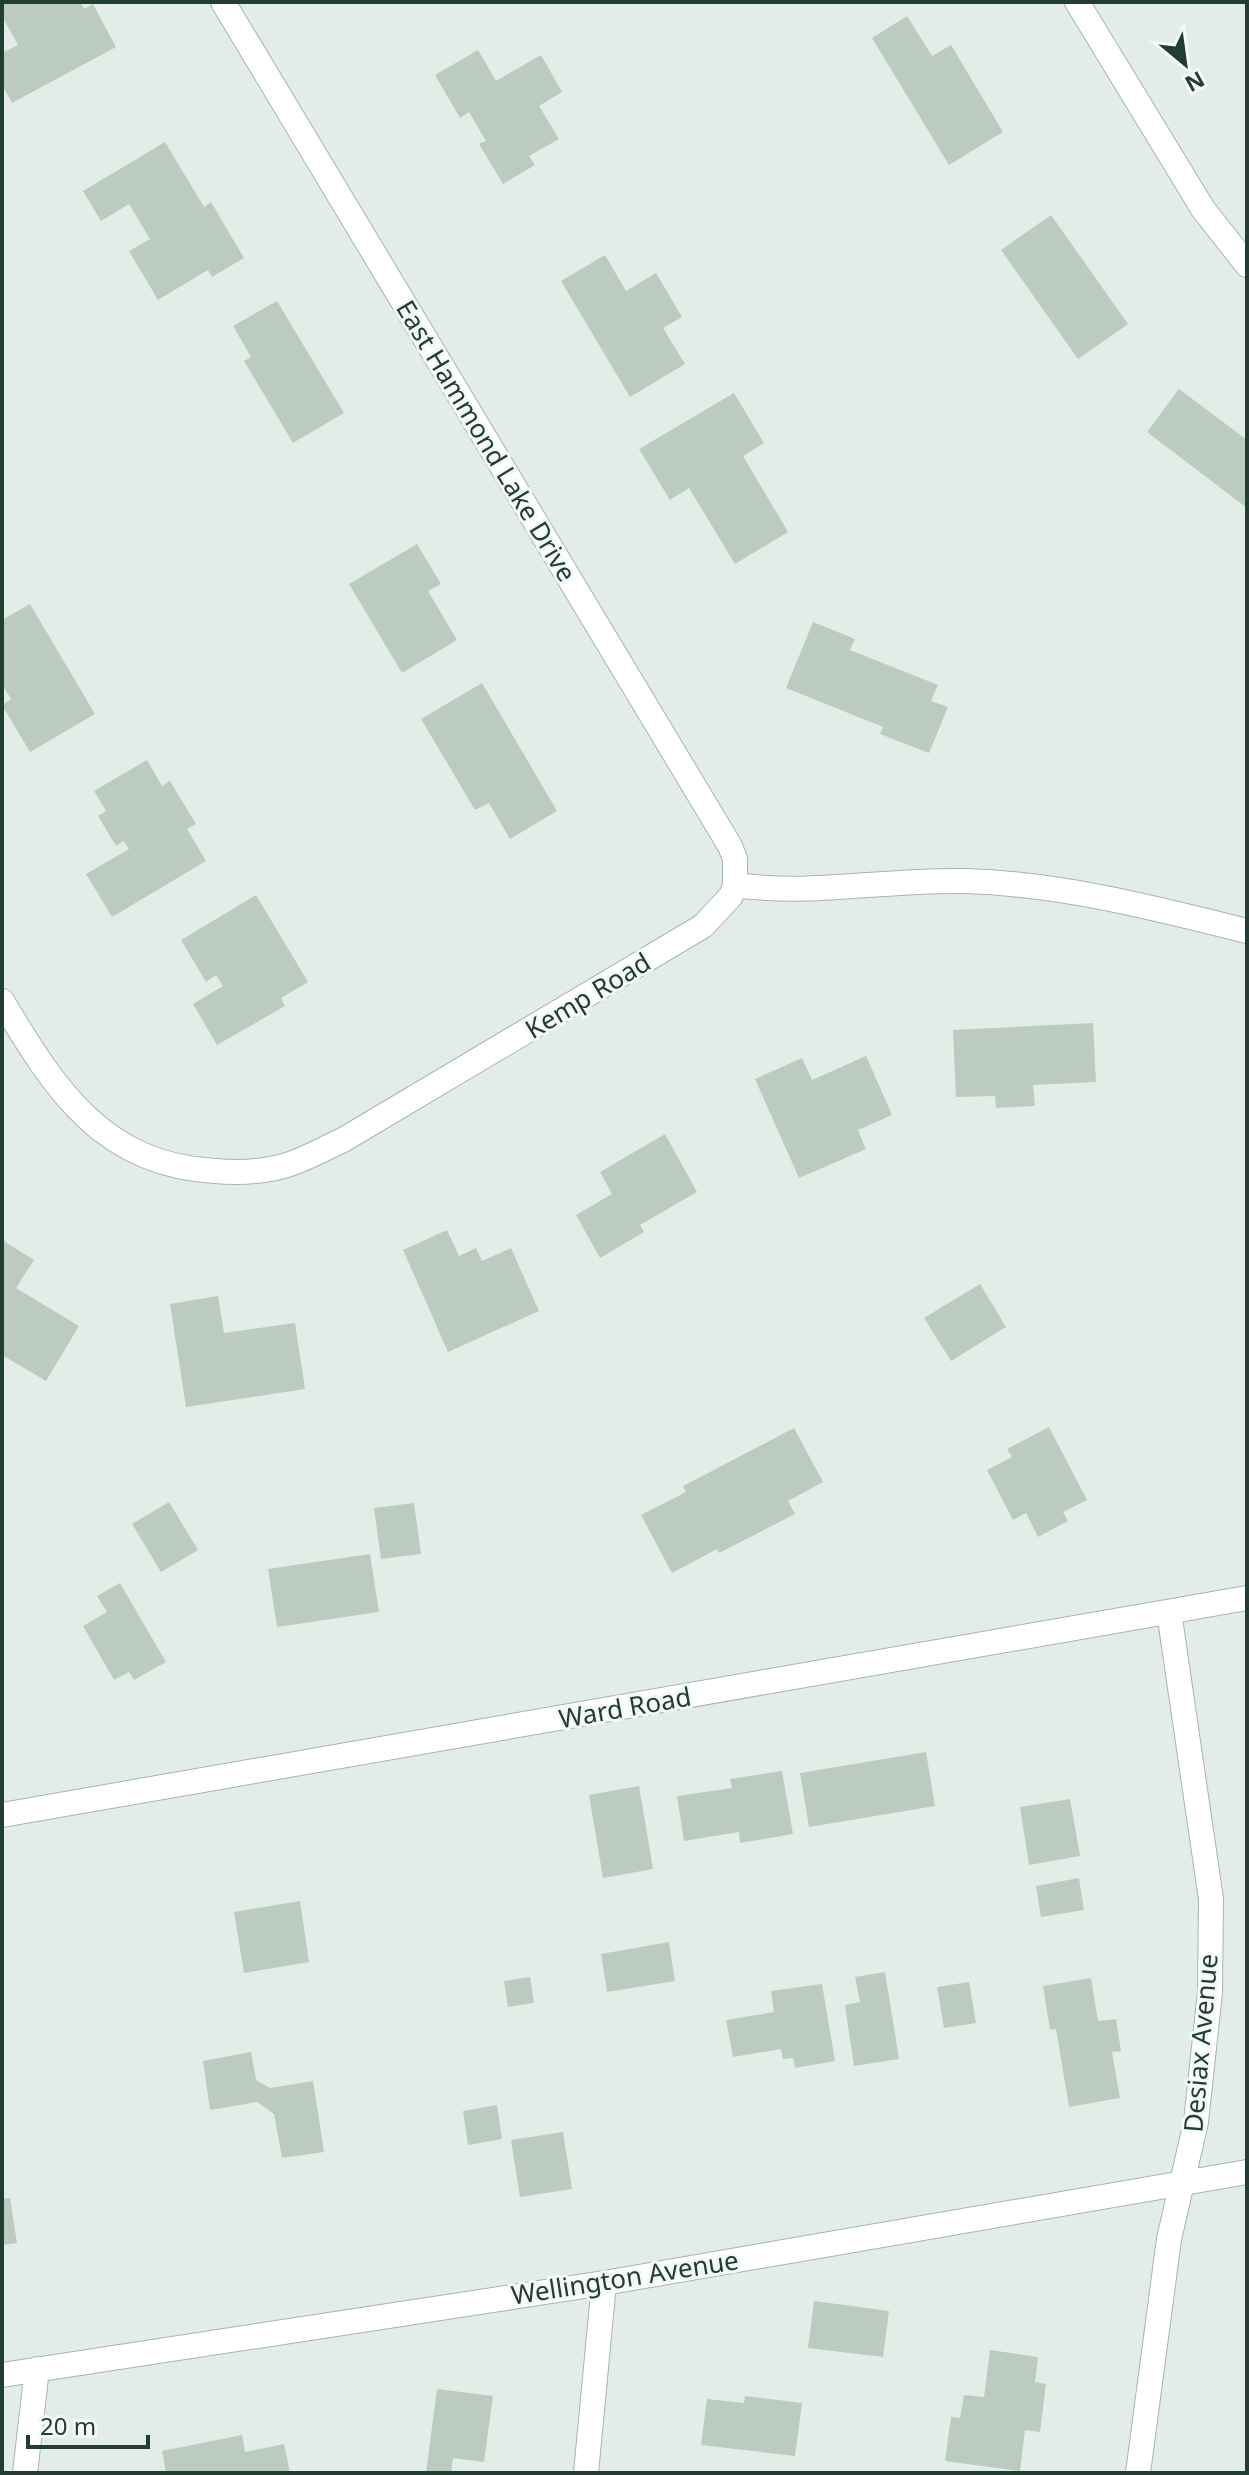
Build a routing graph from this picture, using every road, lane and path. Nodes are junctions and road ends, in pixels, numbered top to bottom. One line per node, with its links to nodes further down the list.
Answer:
1 (223, 2): 4 (street, East Hammond Lake Drive)
2 (1077, 2): 3 (street)
3 (1247, 265)
4 (735, 885): 5 (street); 6 (street, Kemp Road)
5 (1247, 931)
6 (2, 1001)
7 (1247, 1598): 8 (street, Ward Road)
8 (1169, 1612): 9 (street, Ward Road); 11 (street, Desiax Avenue)
9 (2, 1815)
10 (1247, 2172): 11 (street, Wellington Avenue)
11 (1182, 2183): 12 (street, Wellington Avenue); 17 (street, Desiax Avenue)
12 (604, 2283): 13 (street, Wellington Avenue); 16 (street)
13 (37, 2369): 14 (street, Wellington Avenue); 15 (street)
14 (2, 2375)
15 (25, 2473)
16 (586, 2473)
17 (1138, 2473)

